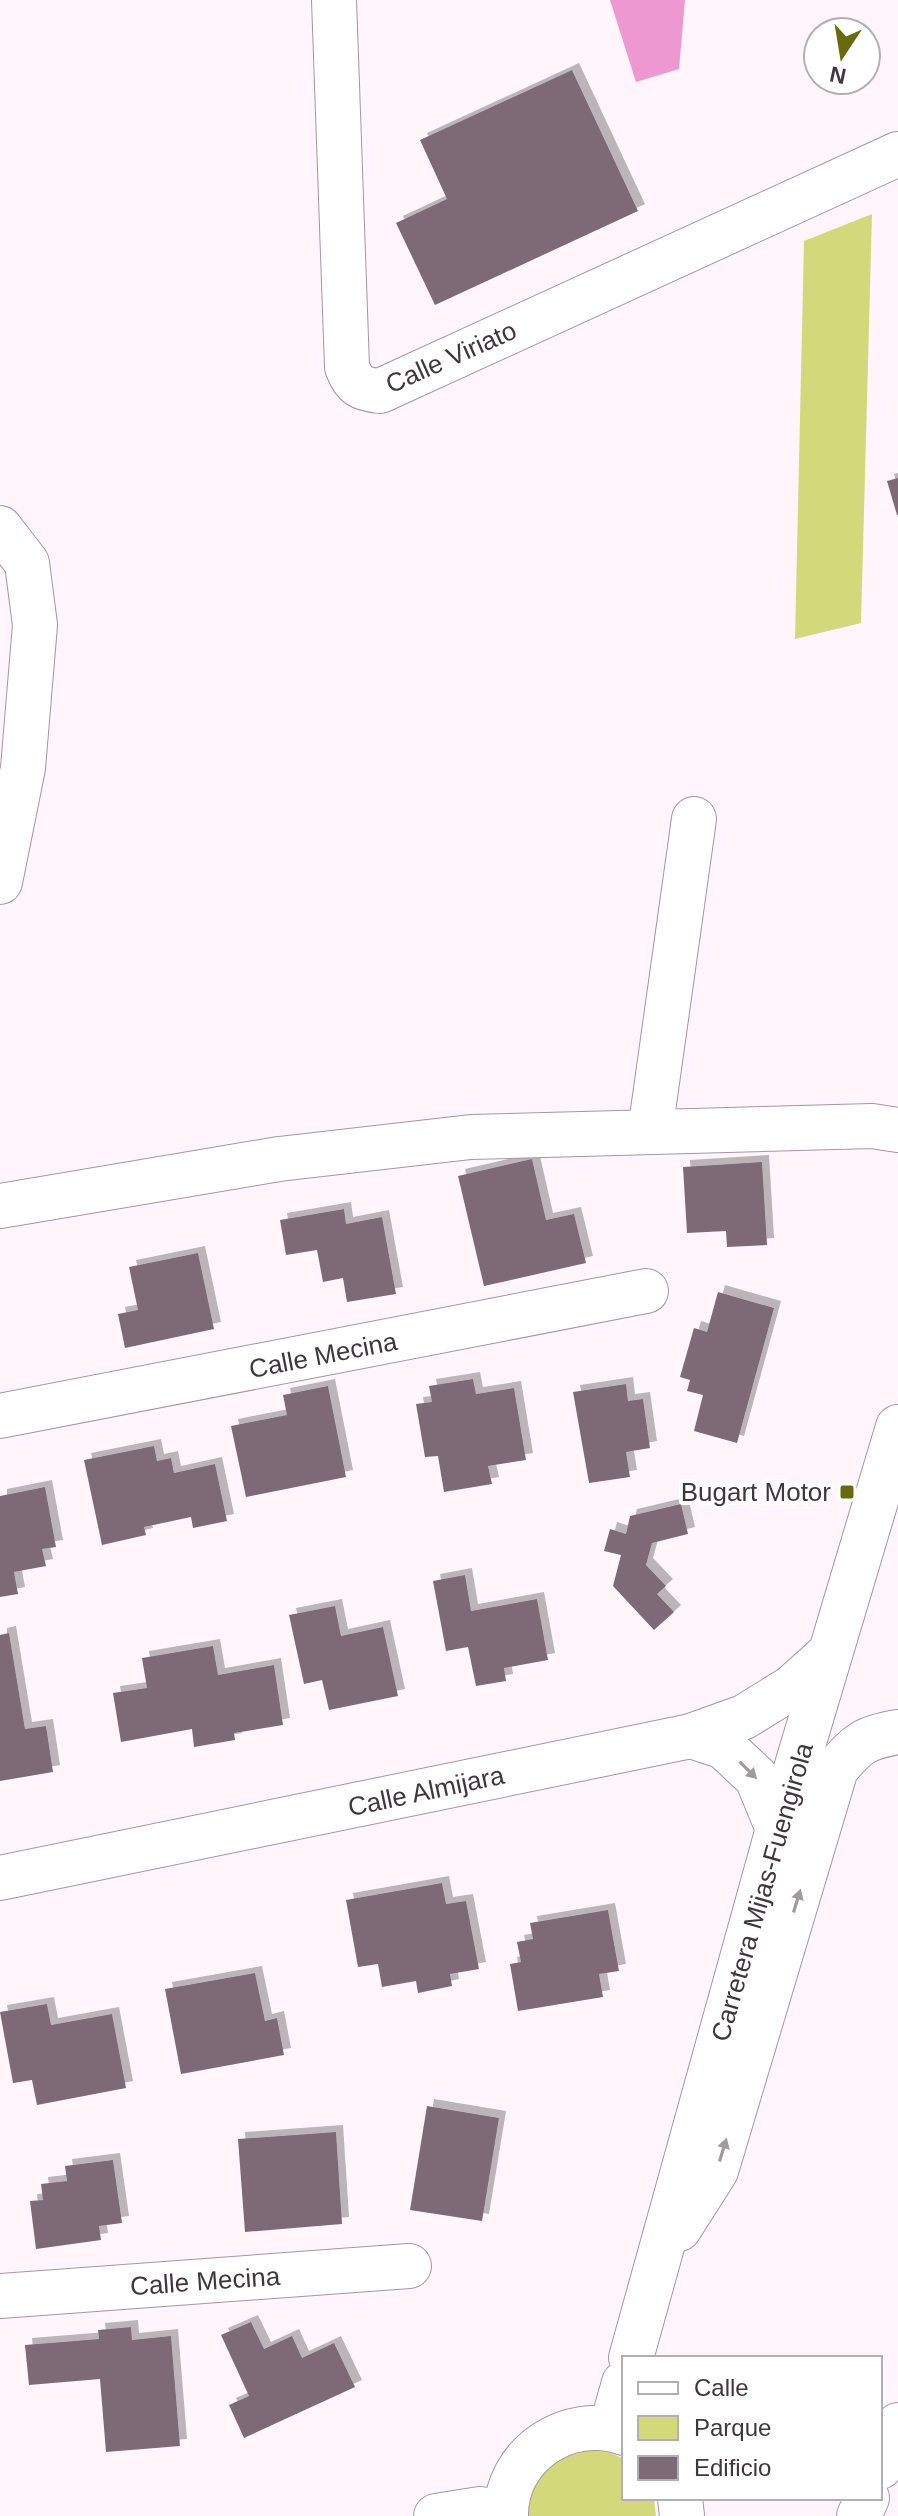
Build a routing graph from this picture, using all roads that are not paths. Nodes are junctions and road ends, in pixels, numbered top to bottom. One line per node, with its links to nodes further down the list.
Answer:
1 (334, 0): 2 (street, Calle Viriato)
2 (898, 154)
3 (0, 528): 5 (street)
4 (694, 819): 7 (street)
5 (0, 882)
6 (898, 1130): 7 (street)
7 (650, 1132): 8 (street)
8 (0, 1206)
9 (646, 1291): 10 (street, Calle Mecina)
10 (0, 1416)
11 (898, 1427): 12 (street, Carretera Mijas-Fuengirola)
12 (830, 1653): 14 (street, Calle Almijara); 15 (street, Carretera Mijas-Fuengirola)
13 (898, 1732): 17 (street, one-way to 13)
14 (691, 1736): 15 (street, one-way to 15); 16 (street, Calle Almijara)
15 (778, 1829): 17 (street, Carretera Mijas-Fuengirola)
16 (0, 1878)
17 (656, 2265): 20 (street, Carretera Mijas-Fuengirola)
18 (409, 2266): 19 (street, Calle Mecina)
19 (0, 2296)
20 (632, 2356)
21 (622, 2399): 23 (street)
22 (898, 2425): 24 (street)
23 (618, 2431): 25 (street)
24 (882, 2462)
25 (506, 2514): 26 (street)
26 (436, 2516)

